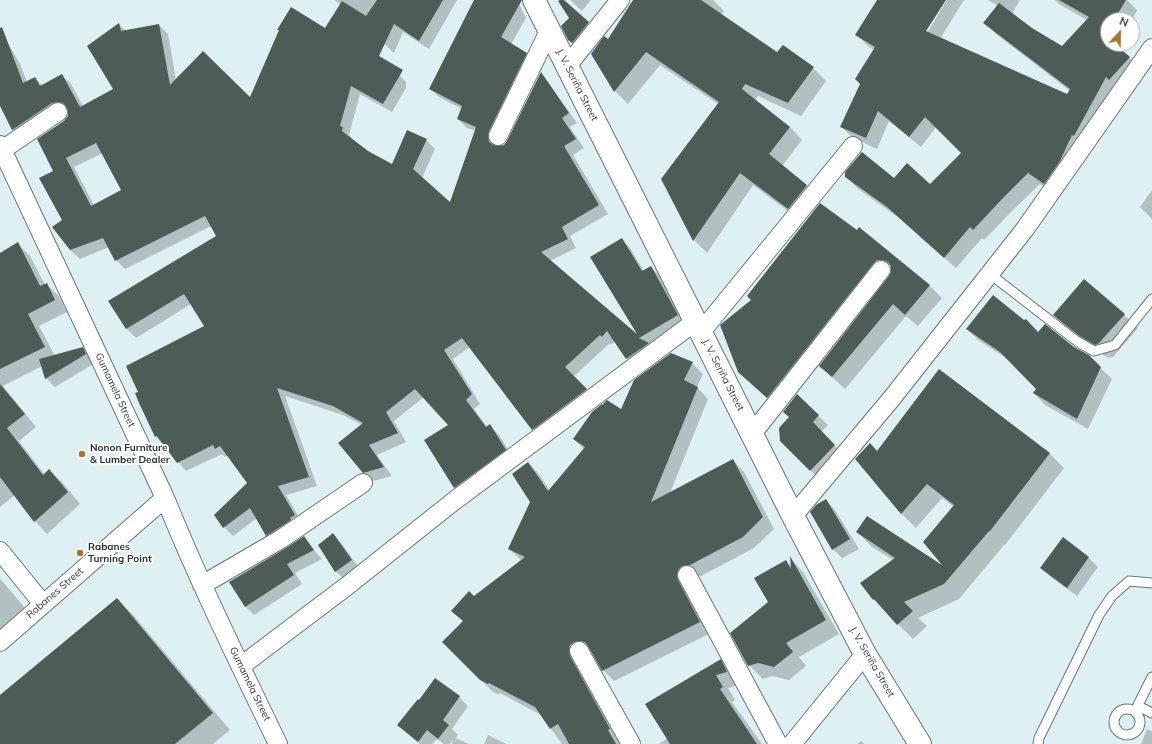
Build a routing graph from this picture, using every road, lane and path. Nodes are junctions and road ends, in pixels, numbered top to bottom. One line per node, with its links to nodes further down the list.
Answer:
1 (534, 0): 3 (main road, J. V. Seriña Street)
2 (620, 0): 5 (street)
3 (549, 31): 5 (main road, J. V. Seriña Street); 7 (street)
4 (1152, 48): 11 (street)
5 (568, 65): 13 (main road, J. V. Seriña Street)
6 (58, 112): 9 (street)
7 (498, 136)
8 (853, 146): 13 (street)
9 (1, 148): 16 (street, Gumamela Street)
10 (881, 270): 14 (street)
11 (990, 274): 12 (lane); 17 (street)
12 (1152, 299)
13 (699, 326): 14 (main road, J. V. Seriña Street); 26 (street)
14 (752, 434): 17 (main road, J. V. Seriña Street)
15 (363, 483): 21 (street)
16 (165, 498): 21 (street, Gumamela Street); 22 (street, Rabanes Street)
17 (793, 516): 25 (main road, J. V. Seriña Street)
18 (0, 551): 22 (street)
19 (687, 575): 33 (street)
20 (1152, 582): 36 (lane)
21 (202, 585): 26 (street, Gumamela Street)
22 (43, 604): 23 (street, Rabanes Street)
23 (0, 642)
24 (579, 651): 32 (street)
25 (865, 654): 34 (street); 35 (main road, J. V. Seriña Street)
26 (241, 666): 31 (street, Gumamela Street)
27 (1152, 677): 28 (lane)
28 (1137, 709): 29 (lane); 30 (lane); 30 (lane)
29 (1152, 713)
30 (1122, 734): 37 (lane)
31 (278, 744)
32 (630, 744)
33 (778, 744)
34 (792, 744)
35 (920, 744)
36 (1038, 744)
37 (1118, 744)

